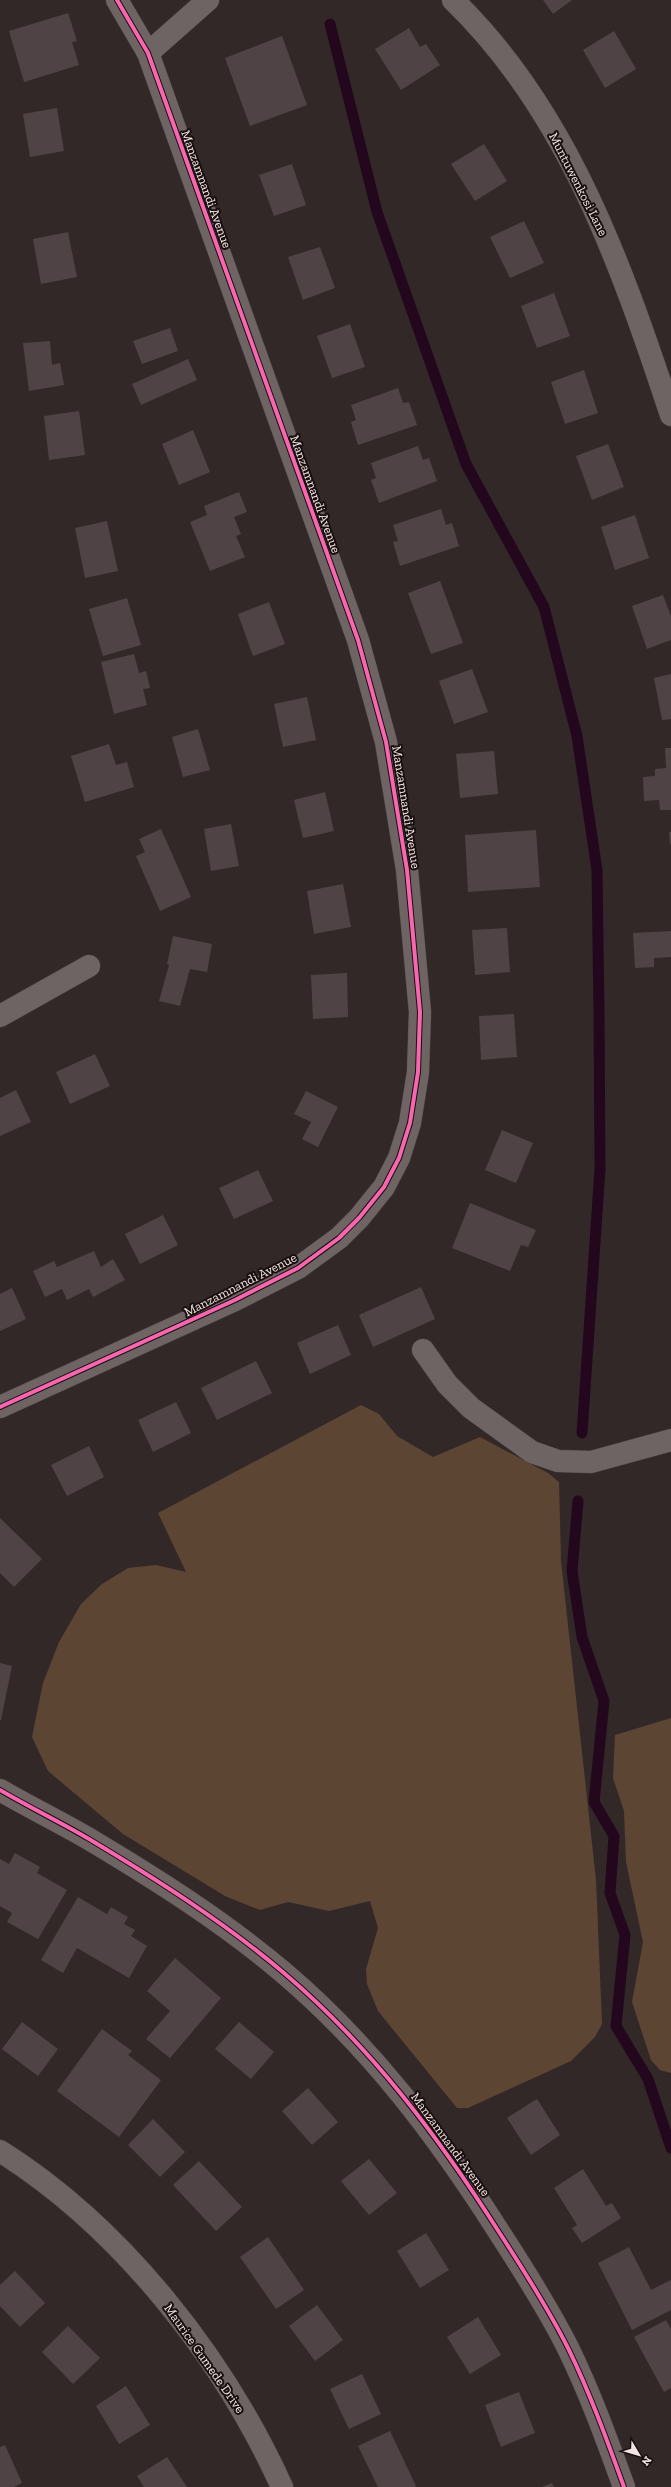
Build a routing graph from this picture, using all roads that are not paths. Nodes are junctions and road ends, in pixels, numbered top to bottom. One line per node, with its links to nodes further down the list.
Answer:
1 (116, 0): 4 (street, Manzamnandi Avenue)
2 (208, 0): 4 (street)
3 (453, 0): 5 (street, Muntuwenkosi Lane)
4 (148, 53): 10 (street, Manzamnandi Avenue)
5 (664, 376): 6 (street, Muntuwenkosi Lane)
6 (671, 415)
7 (89, 966): 8 (street)
8 (0, 1016)
9 (423, 1350): 11 (street)
10 (0, 1407)
11 (671, 1440)
12 (0, 1790): 15 (street, Manzamnandi Avenue)
13 (0, 2151): 14 (street, Maurice Gumede Drive)
14 (282, 2487)
15 (624, 2487)

